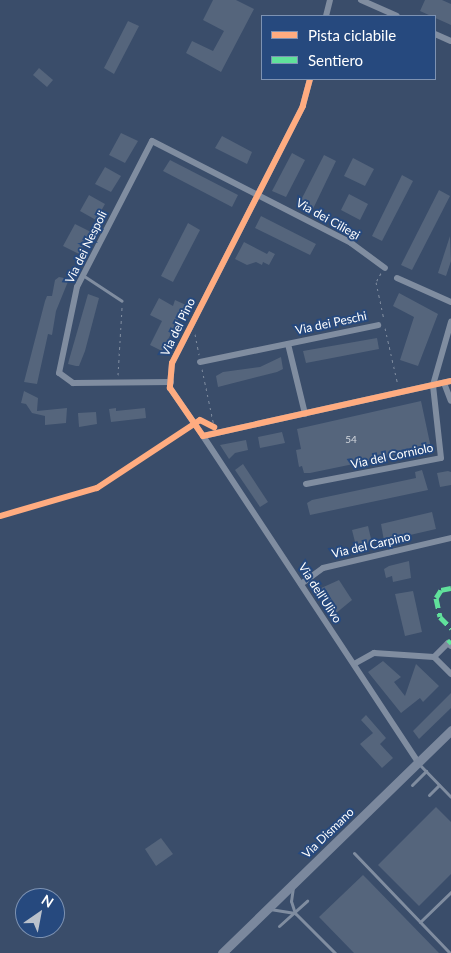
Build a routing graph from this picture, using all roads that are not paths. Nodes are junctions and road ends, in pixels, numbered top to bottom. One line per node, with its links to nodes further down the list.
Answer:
1 (330, 0): 3 (street)
2 (361, 0): 4 (street)
3 (326, 15)
4 (395, 15)
5 (436, 34): 6 (street)
6 (451, 41)
7 (310, 80): 8 (street, Via del Pino)
8 (258, 194): 9 (street, Via dei Ciliegi); 10 (street, Via dei Nespoli); 18 (street, Via del Pino)
9 (385, 268)
10 (83, 275): 12 (lane); 18 (street, Via dei Nespoli)
11 (397, 278): 13 (street)
12 (122, 301)
13 (451, 302)
14 (451, 322): 20 (street)
15 (378, 325): 16 (street, Via dei Peschi)
16 (288, 344): 17 (street, Via dei Peschi); 22 (street, Via dei Peschi)
17 (200, 362)
18 (171, 382): 23 (street)
19 (447, 382): 20 (street); 21 (street)
20 (433, 385): 22 (street); 24 (street, Via del Corniolo)
21 (451, 401)
22 (305, 414): 23 (street)
23 (203, 436): 26 (street, Via dell'Ulivo)
24 (306, 484)
25 (451, 538): 26 (street, Via del Carpino)
26 (301, 584): 29 (street, Via dell'Ulivo)
27 (451, 646): 28 (street)
28 (434, 657): 29 (street); 30 (street)
29 (354, 664): 32 (street, Via dell'Ulivo)
30 (451, 674)
31 (451, 730): 32 (main road, Via Dismano)
32 (418, 762): 33 (lane); 39 (main road, Via Dismano)
33 (426, 771): 34 (lane); 35 (lane)
34 (412, 785)
35 (439, 785): 36 (lane); 37 (lane)
36 (428, 795)
37 (451, 797)
38 (354, 853): 44 (lane)
39 (293, 884): 42 (main road, Via Dismano); 43 (lane)
40 (451, 892): 44 (lane)
41 (307, 901): 43 (lane)
42 (266, 909): 43 (lane); 46 (main road, Via Dismano)
43 (295, 912): 45 (lane); 47 (lane)
44 (420, 922): 48 (lane)
45 (279, 926)
46 (222, 953)
47 (335, 953)
48 (450, 953)

